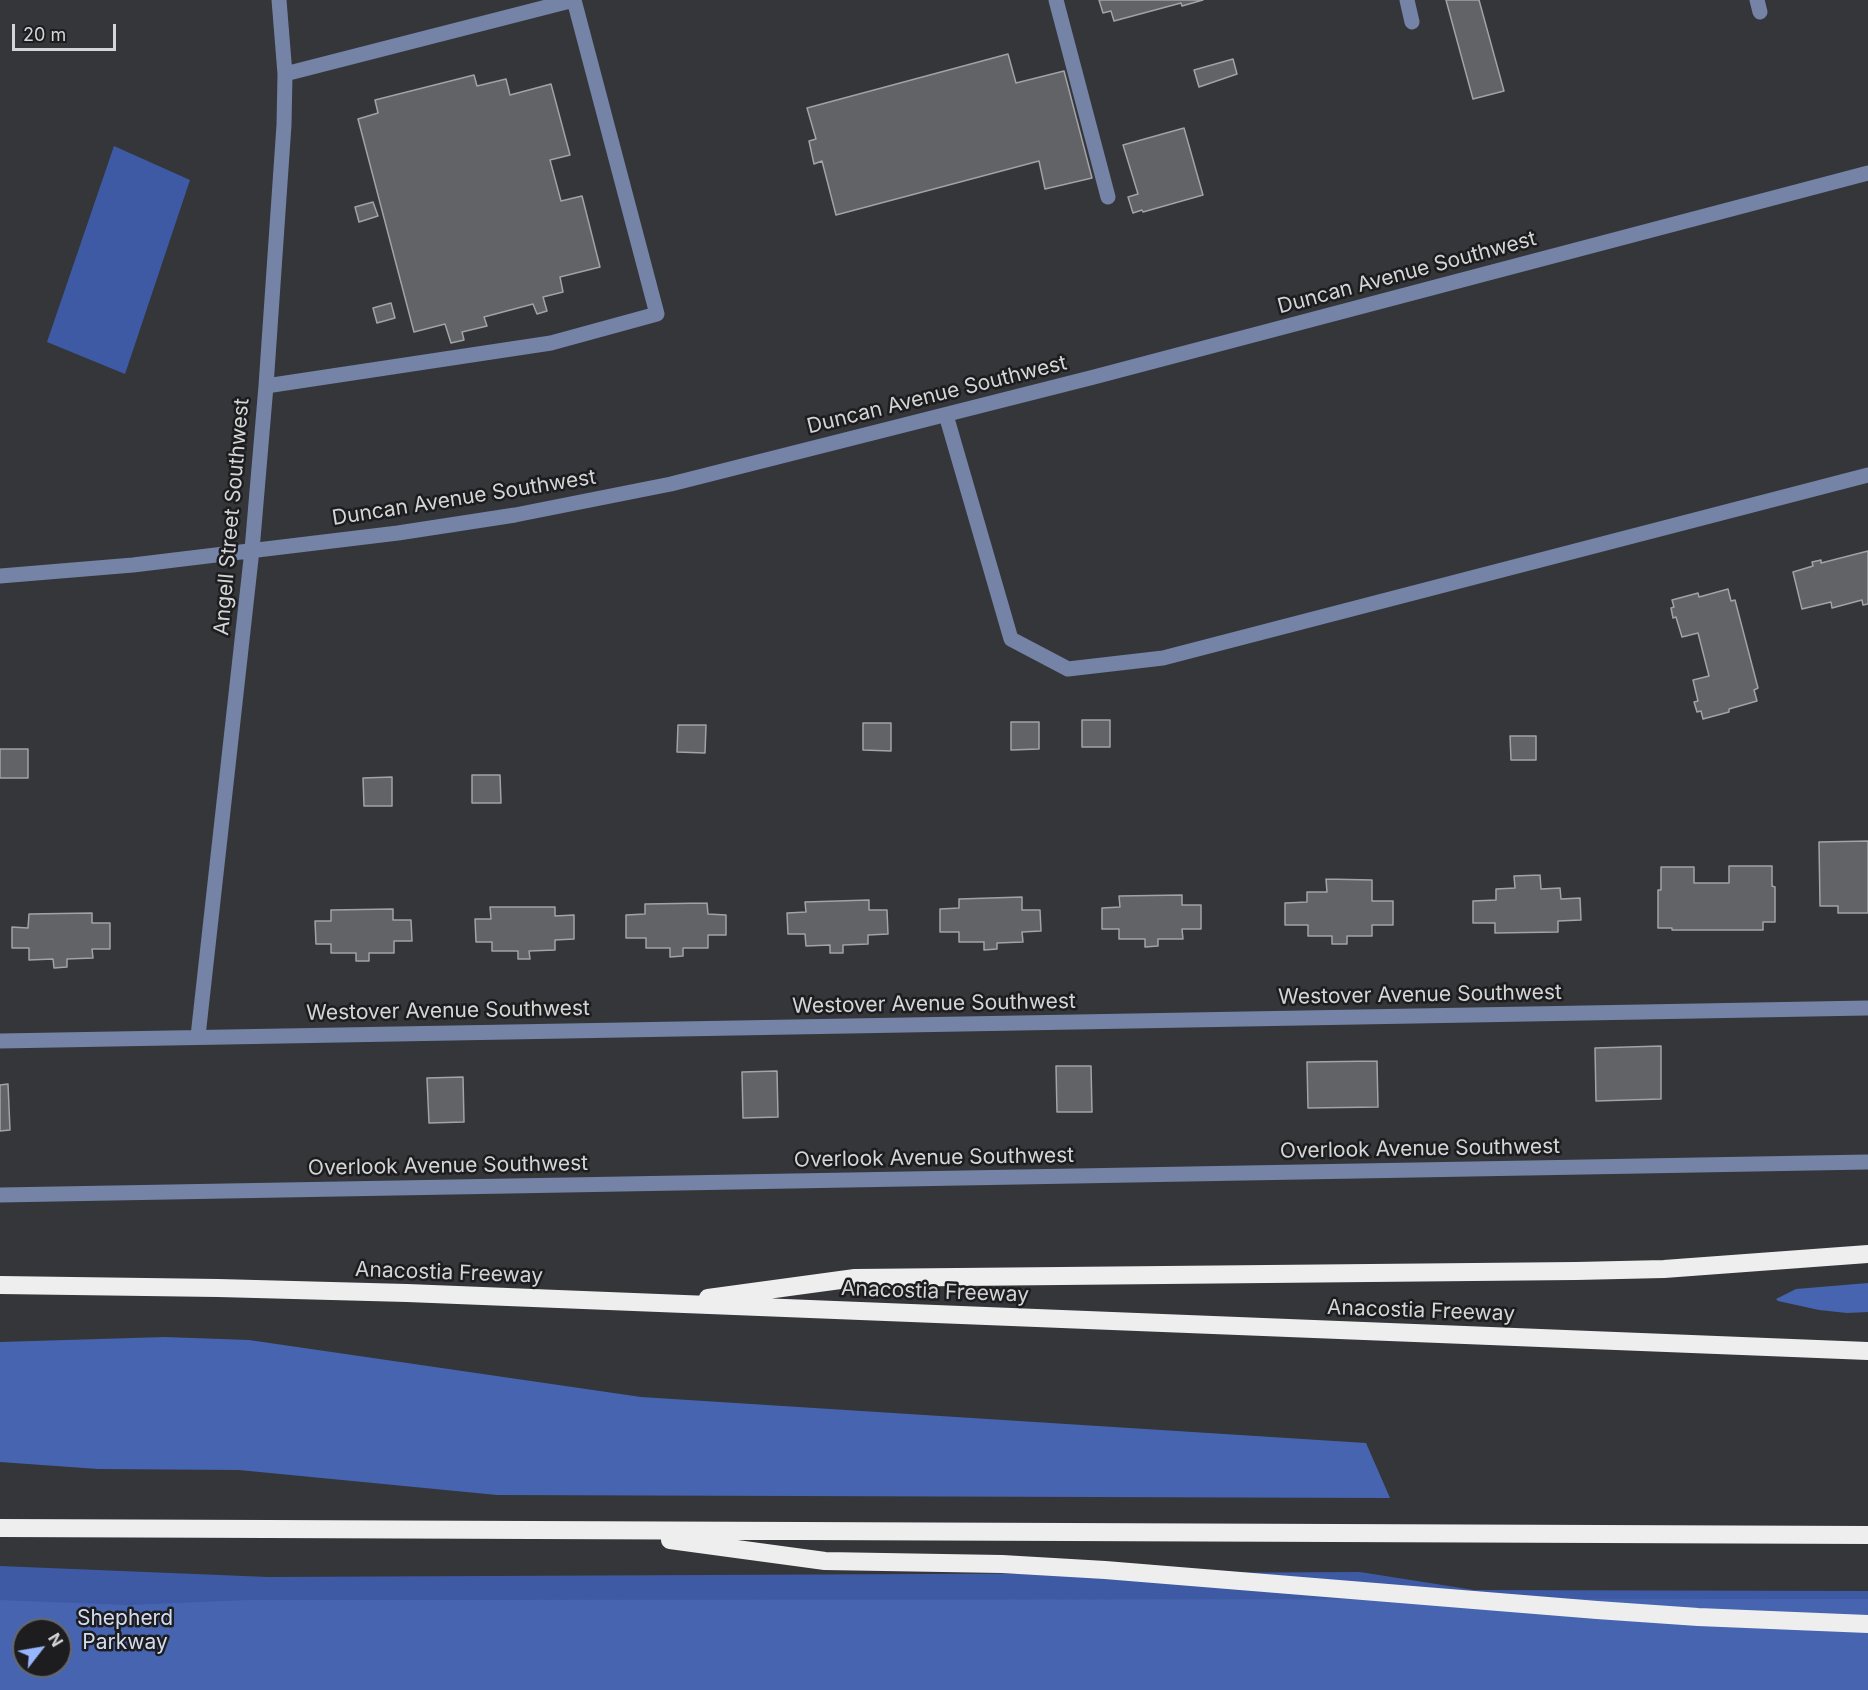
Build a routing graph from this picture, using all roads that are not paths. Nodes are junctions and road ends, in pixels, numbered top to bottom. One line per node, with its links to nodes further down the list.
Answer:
1 (279, 0): 6 (street, Angell Street Southwest)
2 (574, 0): 6 (street); 9 (street)
3 (1056, 0): 8 (street)
4 (1407, 0): 5 (street)
5 (1412, 22)
6 (285, 74): 9 (street, Angell Street Southwest)
7 (1868, 173): 10 (street, Duncan Avenue Southwest)
8 (1108, 197)
9 (266, 386): 12 (street, Angell Street Southwest)
10 (946, 415): 11 (street); 12 (street, Duncan Avenue Southwest)
11 (1868, 475)
12 (252, 550): 13 (street, Duncan Avenue Southwest); 15 (street, Angell Street Southwest)
13 (0, 576)
14 (1868, 1008): 15 (street, Westover Avenue Southwest)
15 (198, 1036): 16 (street, Westover Avenue Southwest)
16 (0, 1041)
17 (1868, 1162): 18 (street, Overlook Avenue Southwest)
18 (0, 1195)
19 (1868, 1254): 21 (highway)
20 (0, 1285): 21 (highway, Anacostia Freeway)
21 (659, 1304): 22 (highway, Anacostia Freeway)
22 (1868, 1351)
23 (0, 1528): 24 (highway)
24 (594, 1530): 25 (highway); 26 (highway)
25 (1868, 1535)
26 (1868, 1624)

